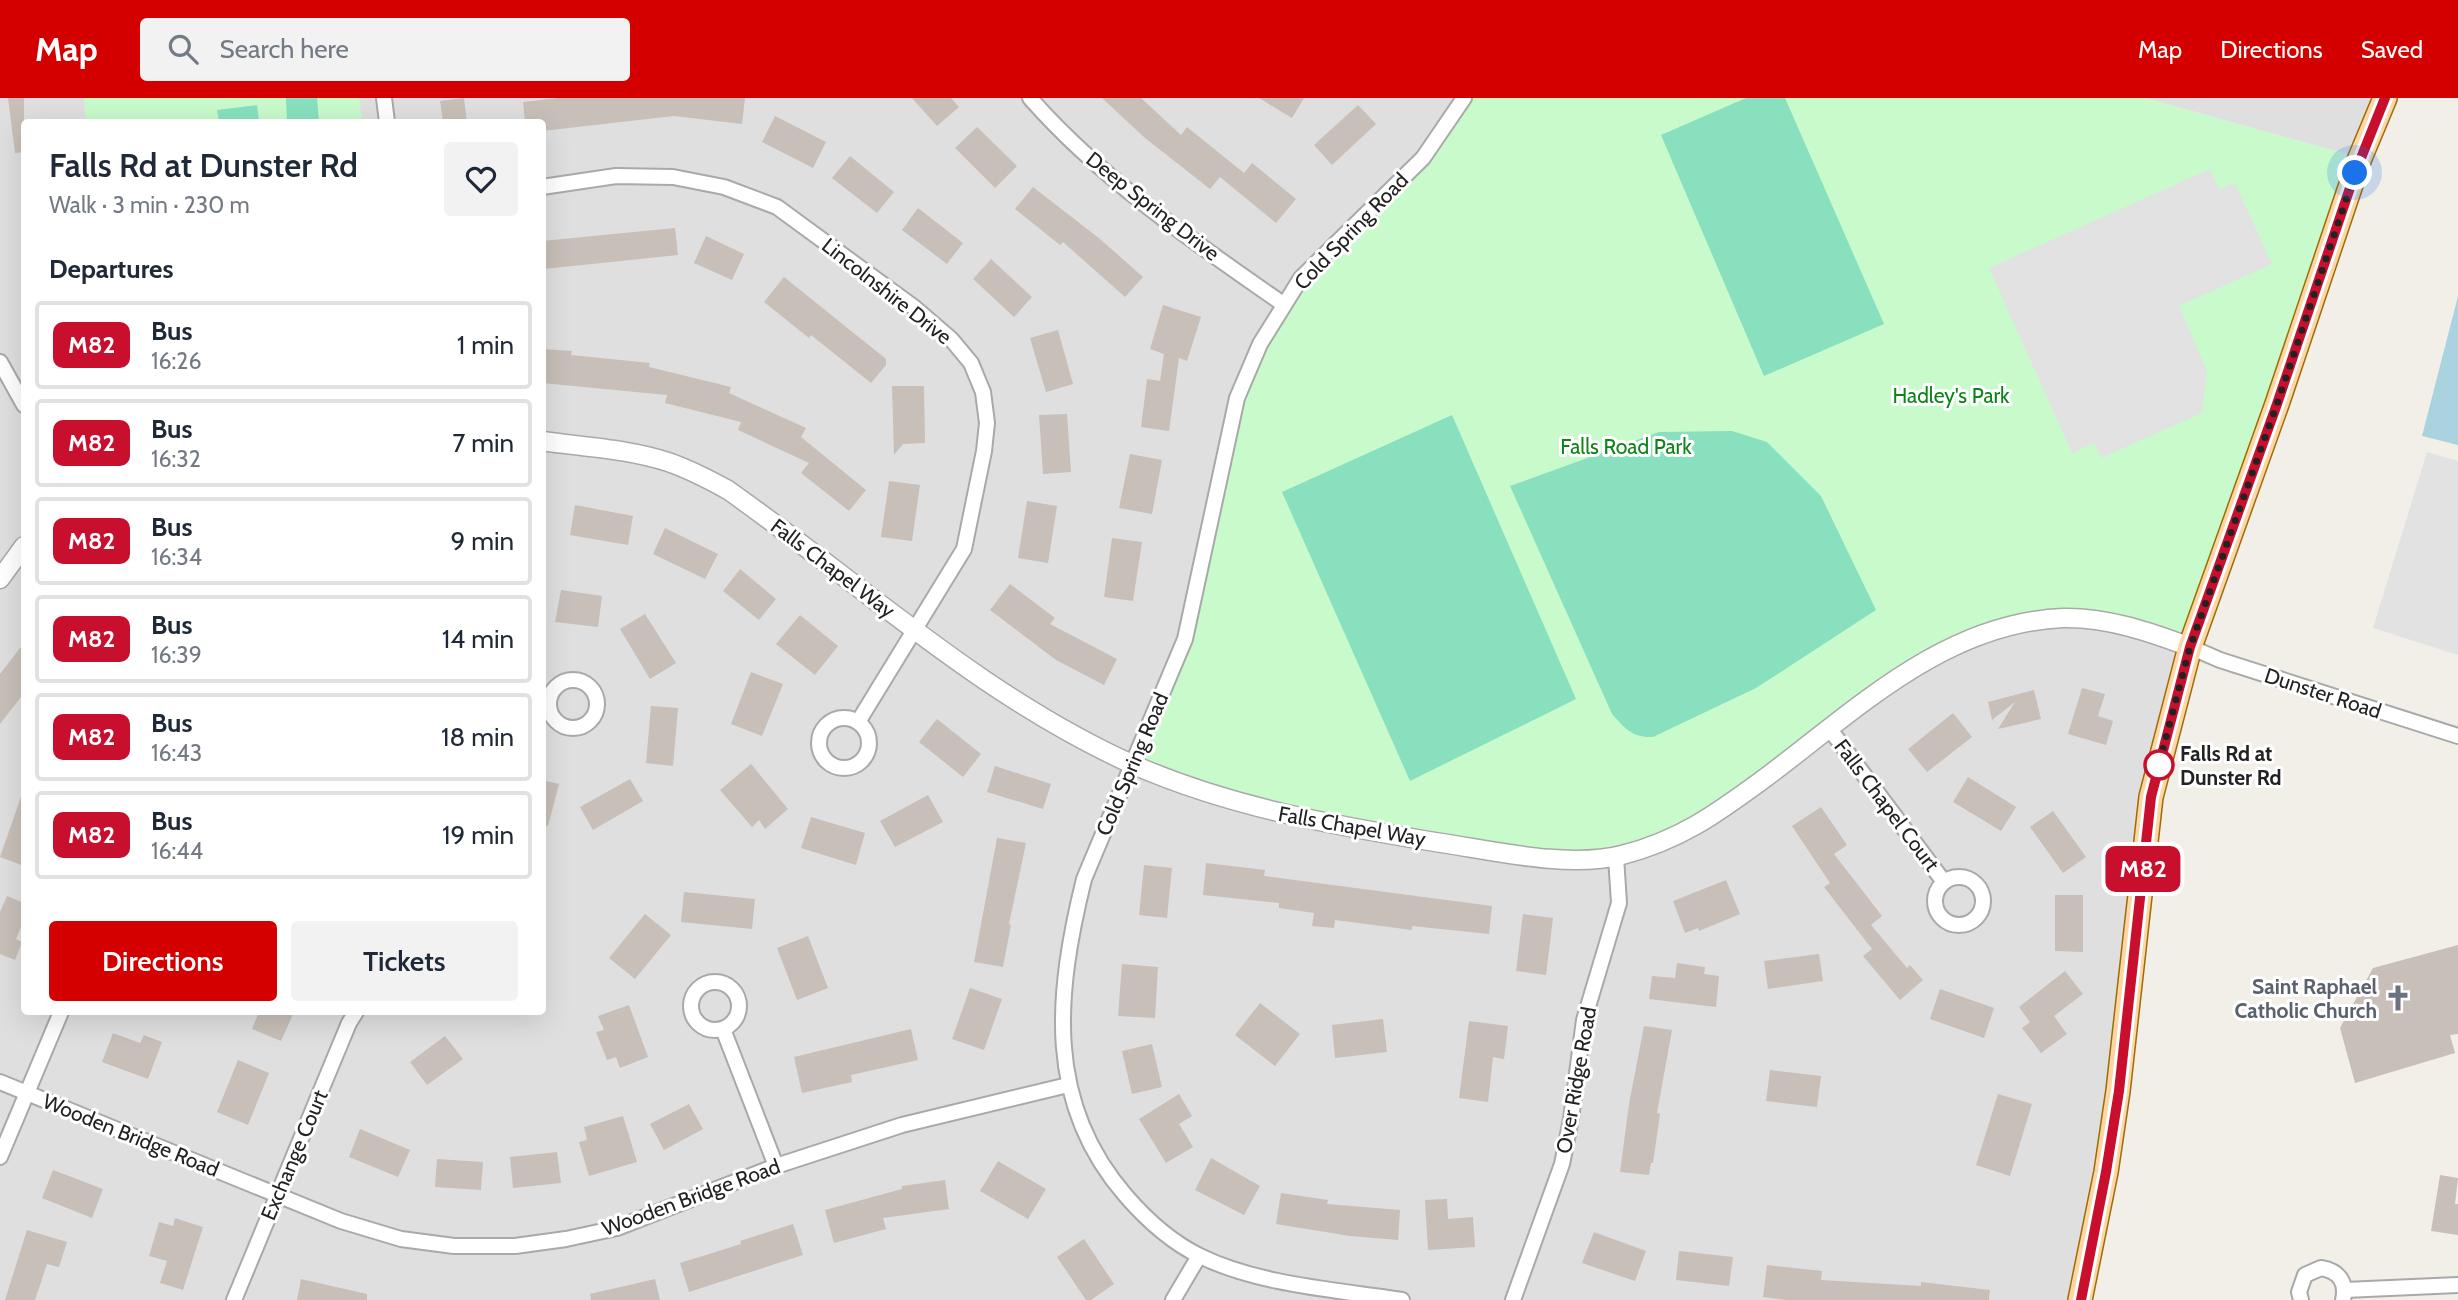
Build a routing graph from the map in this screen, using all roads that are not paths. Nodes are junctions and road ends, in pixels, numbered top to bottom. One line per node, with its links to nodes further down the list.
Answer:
1 (384, 98): 5 (street)
2 (1030, 98): 7 (street, Deep Spring Drive)
3 (2385, 98): 14 (main road)
4 (1461, 99): 7 (street, Cold Spring Road)
5 (387, 119)
6 (546, 186): 13 (street, Lincolnshire Drive)
7 (1283, 303): 18 (street, Cold Spring Road)
8 (0, 362): 9 (street)
9 (21, 400)
10 (546, 442): 13 (street, Falls Chapel Way)
11 (21, 550): 12 (street)
12 (0, 579)
13 (915, 629): 15 (street, Lincolnshire Drive); 18 (street, Falls Chapel Way)
14 (2190, 647): 16 (street, Falls Chapel Way); 17 (street, Dunster Road); 37 (main road)
15 (858, 722)
16 (1829, 728): 19 (street, Falls Chapel Way); 20 (street, Falls Chapel Court)
17 (2458, 736)
18 (1133, 764): 19 (street, Falls Chapel Way); 25 (street, Cold Spring Road)
19 (1616, 856): 36 (street, Over Ridge Road)
20 (1944, 882)
21 (60, 1015): 26 (street)
22 (354, 1015): 29 (street, Exchange Court)
23 (723, 1029): 28 (street)
24 (0, 1082): 26 (street, Wooden Bridge Road)
25 (1068, 1085): 28 (street, Wooden Bridge Road); 30 (street, Cold Spring Road)
26 (26, 1093): 27 (street); 29 (street, Wooden Bridge Road)
27 (0, 1157)
28 (776, 1166): 29 (street, Wooden Bridge Road)
29 (277, 1196): 33 (street, Exchange Court)
30 (1199, 1256): 34 (street); 35 (street, Cold Spring Road)
31 (2458, 1285): 32 (street)
32 (2344, 1295): 38 (street)
33 (234, 1300)
34 (1172, 1300)
35 (1402, 1300)
36 (1513, 1300)
37 (2080, 1300)
38 (2301, 1300)

